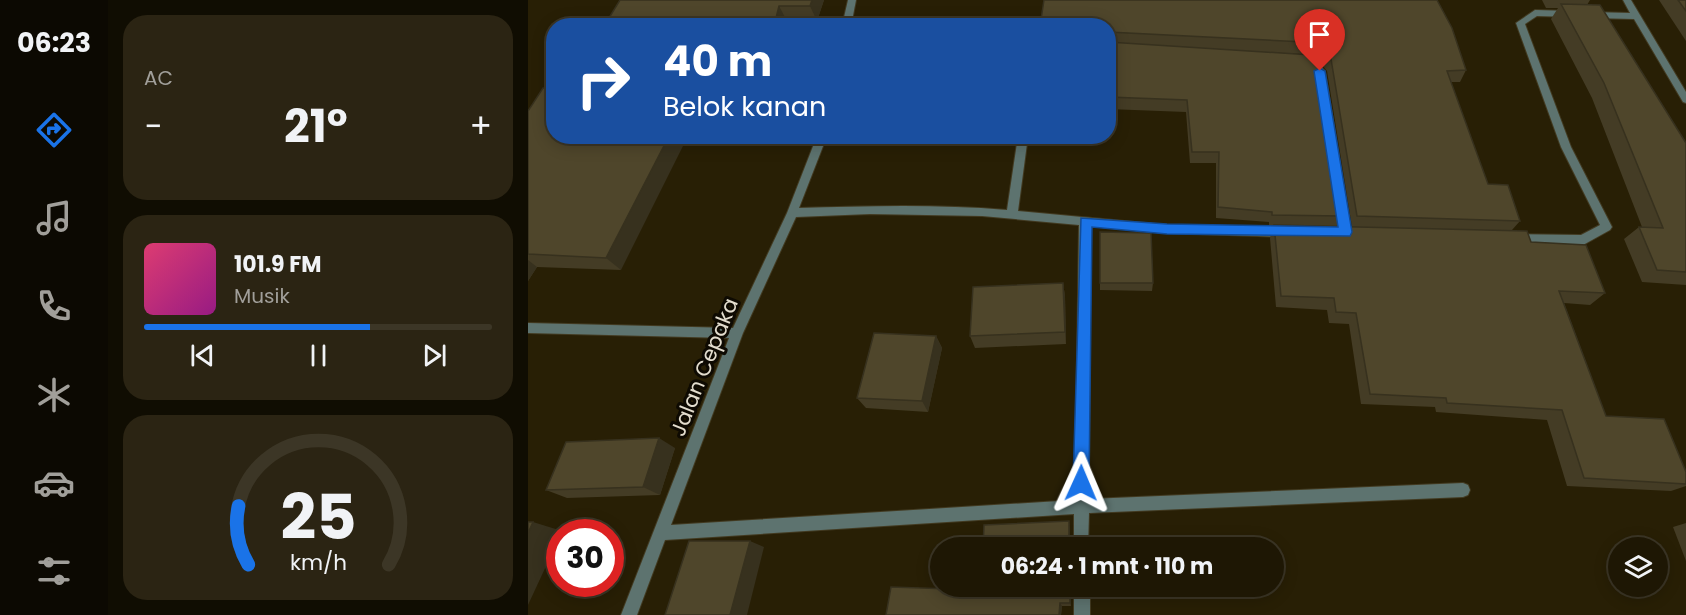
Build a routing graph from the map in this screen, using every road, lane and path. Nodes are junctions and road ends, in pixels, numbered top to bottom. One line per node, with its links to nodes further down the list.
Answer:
1 (852, 0): 4 (street)
2 (1627, 0): 3 (street)
3 (1637, 16): 6 (street); 14 (street)
4 (848, 18)
5 (1289, 58): 13 (street)
6 (1686, 100)
7 (819, 144): 9 (street, Jalan Cepaka)
8 (1022, 144): 10 (street)
9 (792, 213): 10 (street); 16 (street, Jalan Cepaka)
10 (1012, 214): 11 (street)
11 (1085, 221): 12 (street); 18 (street)
12 (1304, 233)
13 (1346, 233)
14 (1500, 238)
15 (528, 327): 16 (street)
16 (737, 333): 19 (street, Jalan Cepaka)
17 (1463, 490): 18 (street)
18 (1081, 507): 19 (street); 20 (street)
19 (660, 533): 22 (street, Jalan Cepaka)
20 (1081, 537)
21 (1082, 597): 23 (street)
22 (629, 615)
23 (1082, 615)

